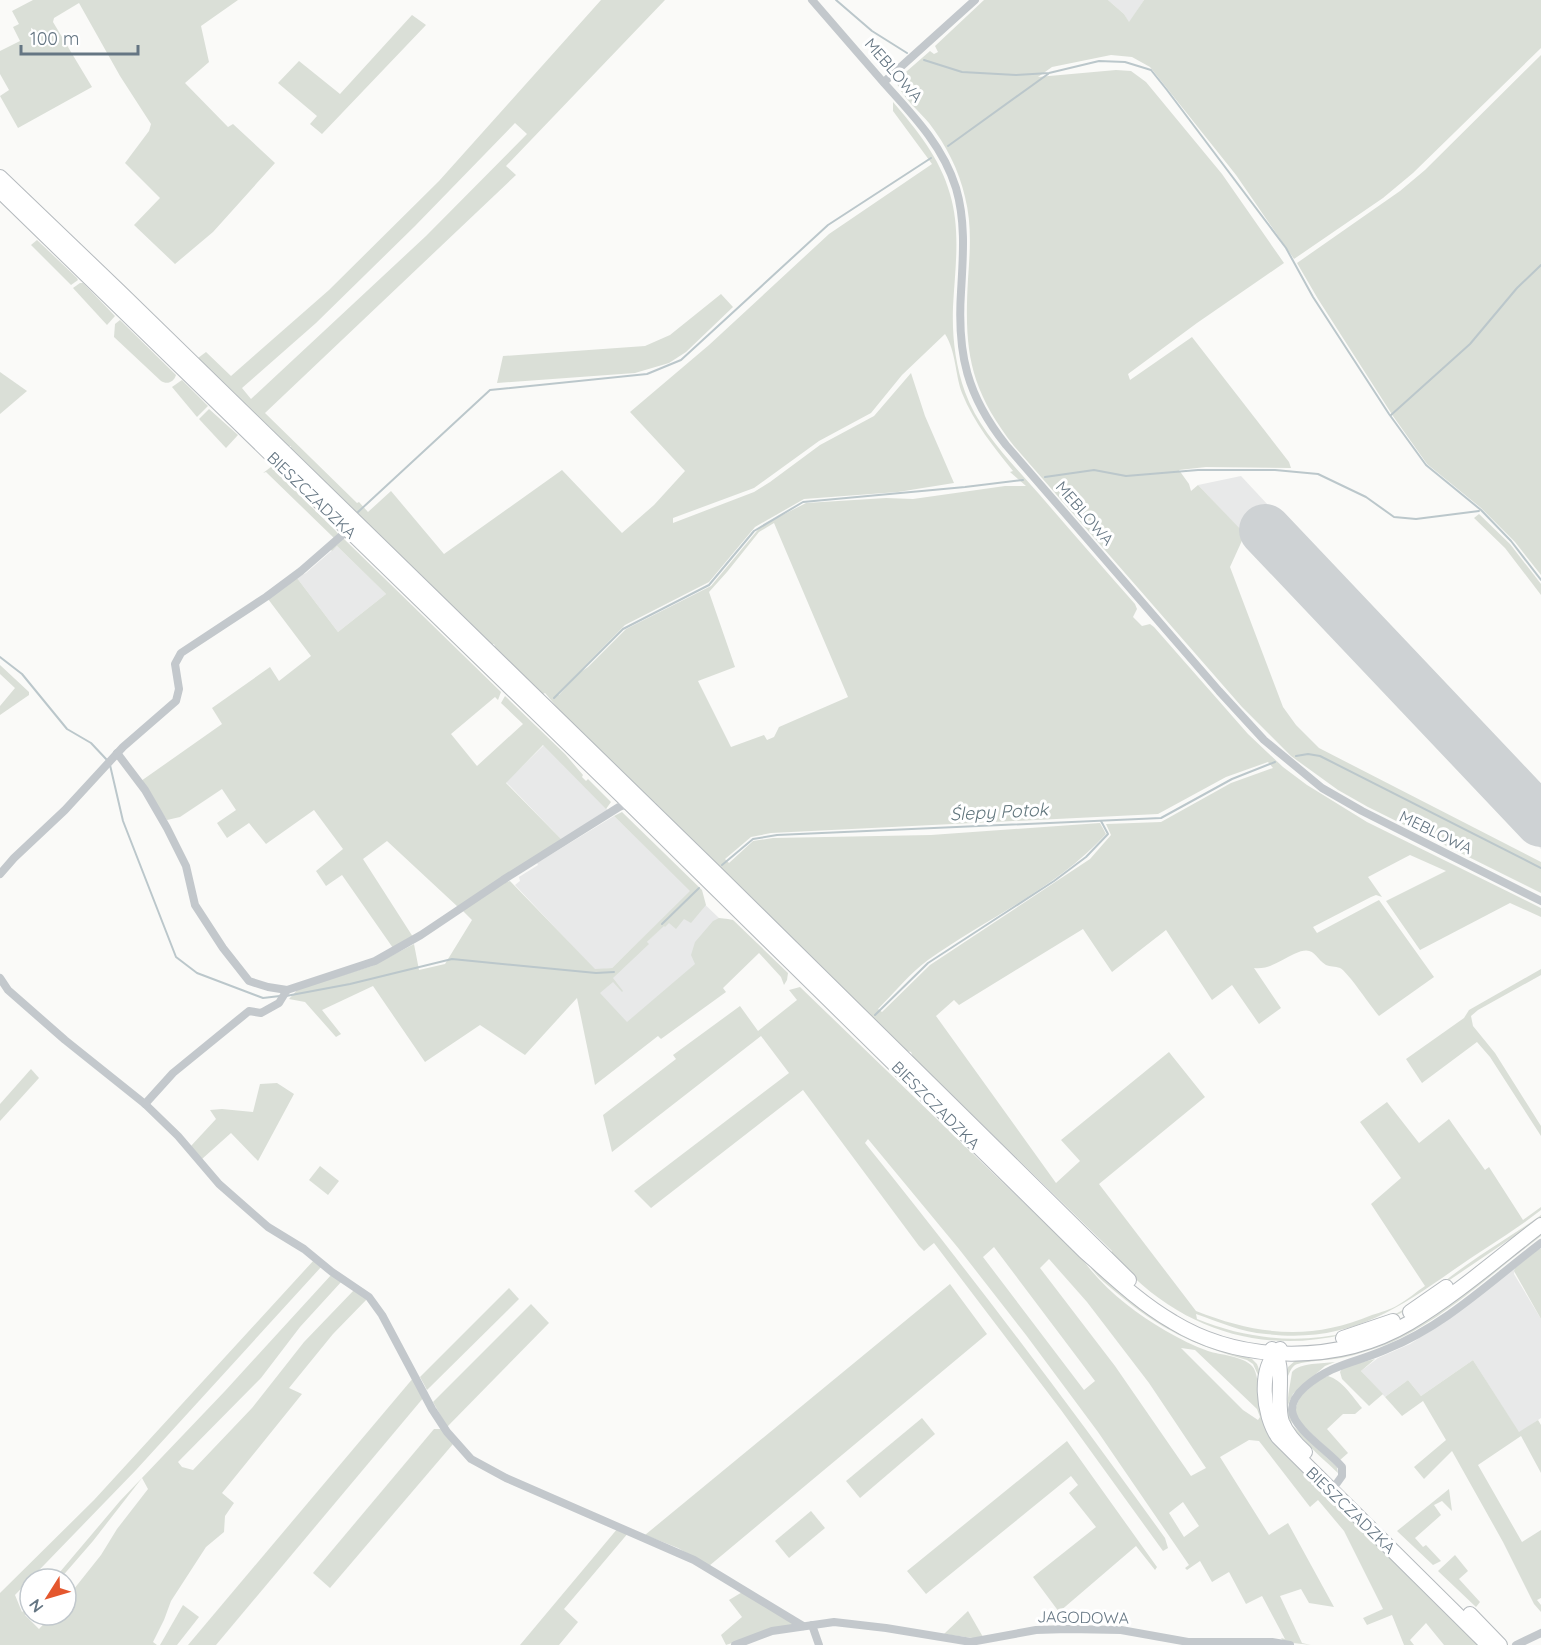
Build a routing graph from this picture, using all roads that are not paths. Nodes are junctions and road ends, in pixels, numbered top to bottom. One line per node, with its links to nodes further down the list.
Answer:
1 (812, 0): 3 (street, MEBLOWA)
2 (975, 0): 3 (street)
3 (884, 82): 12 (street, MEBLOWA)
4 (0, 177): 8 (main road, BIESZCZADZKA)
5 (0, 191): 6 (main road, BIESZCZADZKA)
6 (348, 530): 7 (street); 9 (main road, BIESZCZADZKA)
7 (115, 756): 11 (street); 14 (street)
8 (619, 779): 9 (street); 10 (main road, BIESZCZADZKA)
9 (624, 803): 10 (street, BIESZCZADZKA); 14 (street); 18 (main road, BIESZCZADZKA)
10 (649, 809): 19 (main road, BIESZCZADZKA)
11 (0, 874)
12 (1541, 901)
13 (0, 978): 15 (street)
14 (287, 991): 15 (street)
15 (145, 1104): 23 (street)
16 (1539, 1226): 19 (main road); 20 (main road)
17 (1541, 1243): 22 (street)
18 (1235, 1346): 19 (main road, BIESZCZADZKA); 21 (main road)
19 (1276, 1348): 20 (main road); 21 (main road, BIESZCZADZKA)
20 (1302, 1353): 21 (main road)
21 (1273, 1377): 22 (main road, BIESZCZADZKA); 28 (main road, BIESZCZADZKA)
22 (1337, 1483): 29 (main road, BIESZCZADZKA)
23 (807, 1625): 25 (street, JAGODOWA); 26 (street); 27 (street, JAGODOWA)
24 (1541, 1633): 30 (street)
25 (735, 1645)
26 (819, 1645)
27 (1290, 1645)
28 (1488, 1645)
29 (1500, 1645)
30 (1516, 1645)

